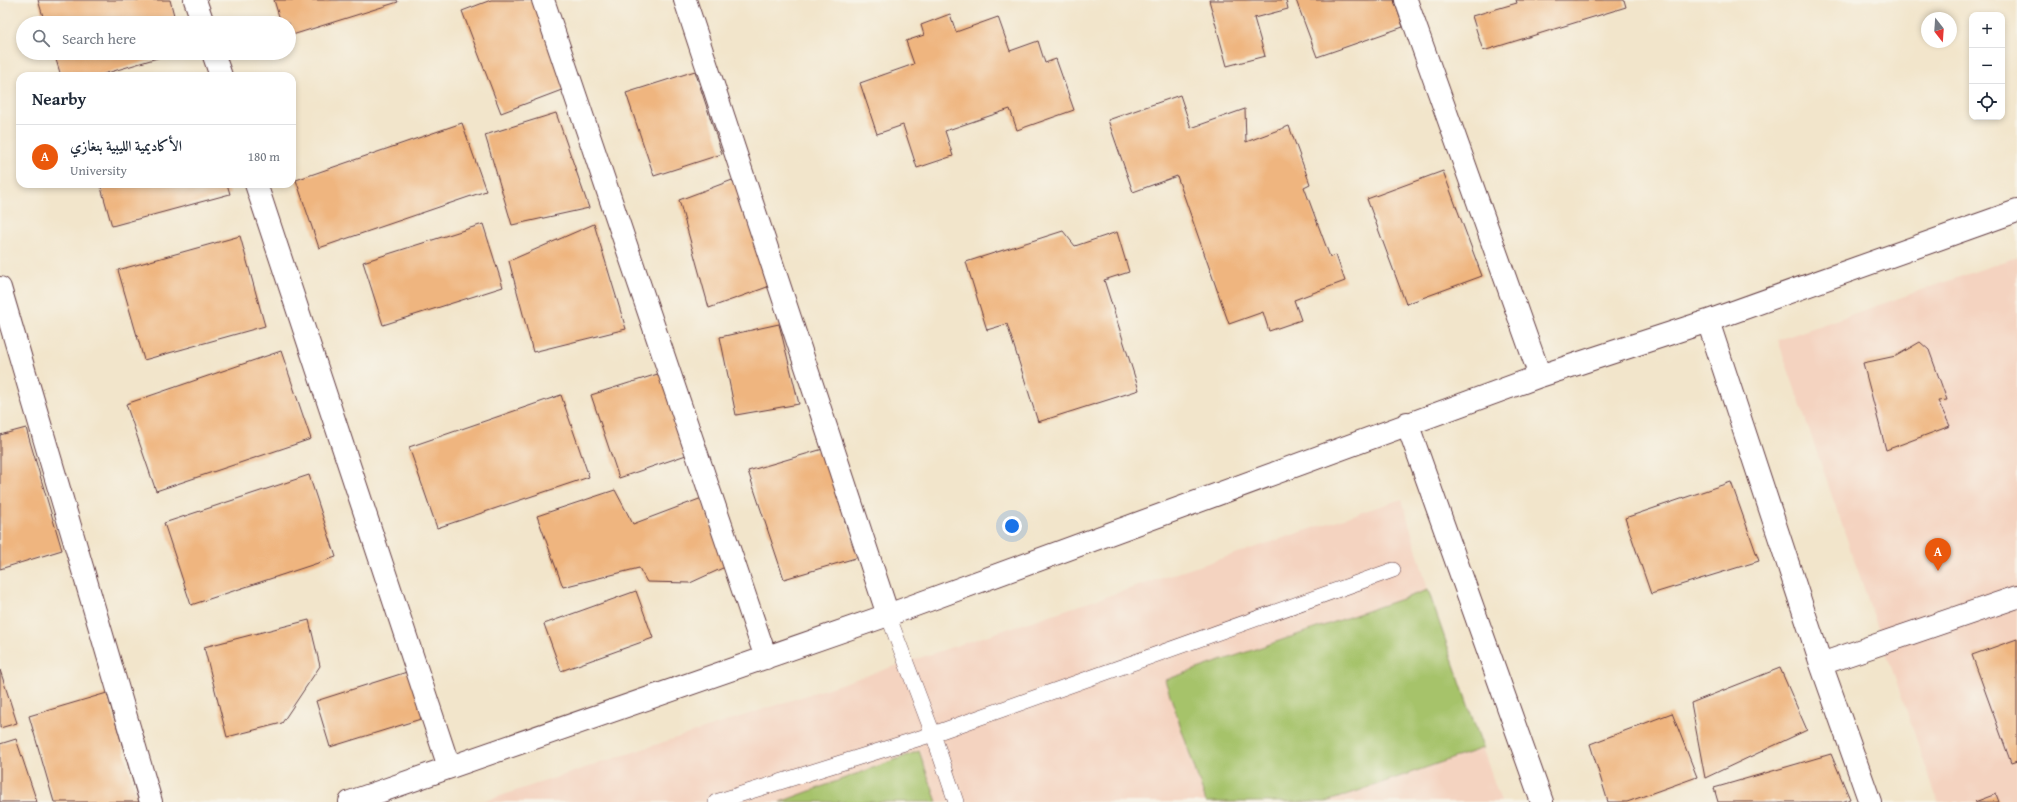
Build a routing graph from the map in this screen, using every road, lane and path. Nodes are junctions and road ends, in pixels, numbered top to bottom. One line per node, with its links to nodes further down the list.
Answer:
1 (195, 0): 5 (street)
2 (543, 0): 17 (street)
3 (685, 0): 16 (street)
4 (1406, 0): 12 (street)
5 (201, 16)
6 (215, 60): 7 (street)
7 (219, 72)
8 (257, 188): 20 (street)
9 (2017, 211): 11 (street)
10 (0, 288): 21 (street)
11 (1708, 321): 12 (street); 18 (street)
12 (1540, 376): 13 (street)
13 (1407, 423): 16 (street); 25 (street)
14 (1393, 570): 19 (lane)
15 (2017, 597): 18 (street)
16 (888, 615): 17 (street); 19 (lane)
17 (766, 658): 20 (street)
18 (1821, 664): 26 (street)
19 (933, 734): 23 (lane); 24 (lane)
20 (449, 767): 22 (street)
21 (151, 802)
22 (350, 802)
23 (716, 802)
24 (956, 802)
25 (1542, 802)
26 (1870, 802)

